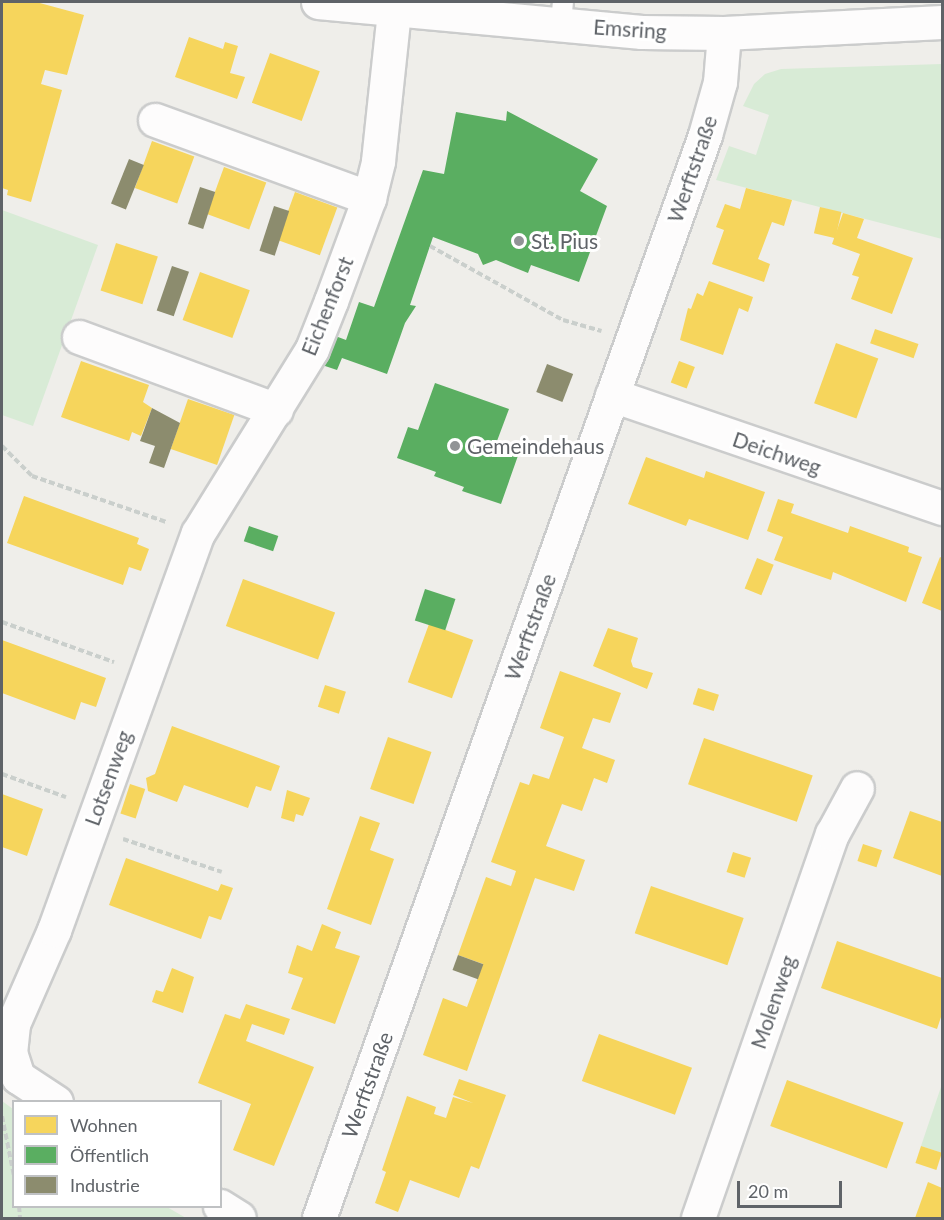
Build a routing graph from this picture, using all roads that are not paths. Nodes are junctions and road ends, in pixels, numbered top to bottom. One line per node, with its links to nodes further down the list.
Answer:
1 (318, 2): 2 (street, Emsring)
2 (394, 12): 3 (street, Emsring); 7 (street, Eichenforst)
3 (562, 13): 5 (street, Emsring)
4 (942, 22): 5 (street, Emsring)
5 (724, 33): 9 (street, Werftstraße)
6 (155, 120): 7 (street)
7 (369, 198): 10 (street, Eichenforst)
8 (79, 337): 10 (street)
9 (612, 395): 12 (street, Deichweg); 17 (street, Werftstraße)
10 (276, 410): 11 (street, Eichenforst)
11 (214, 505): 14 (street, Lotsenweg)
12 (942, 508)
13 (857, 788): 18 (street, Molenweg)
14 (54, 1100)
15 (222, 1207): 16 (street)
16 (239, 1218)
17 (320, 1218)
18 (698, 1218)

